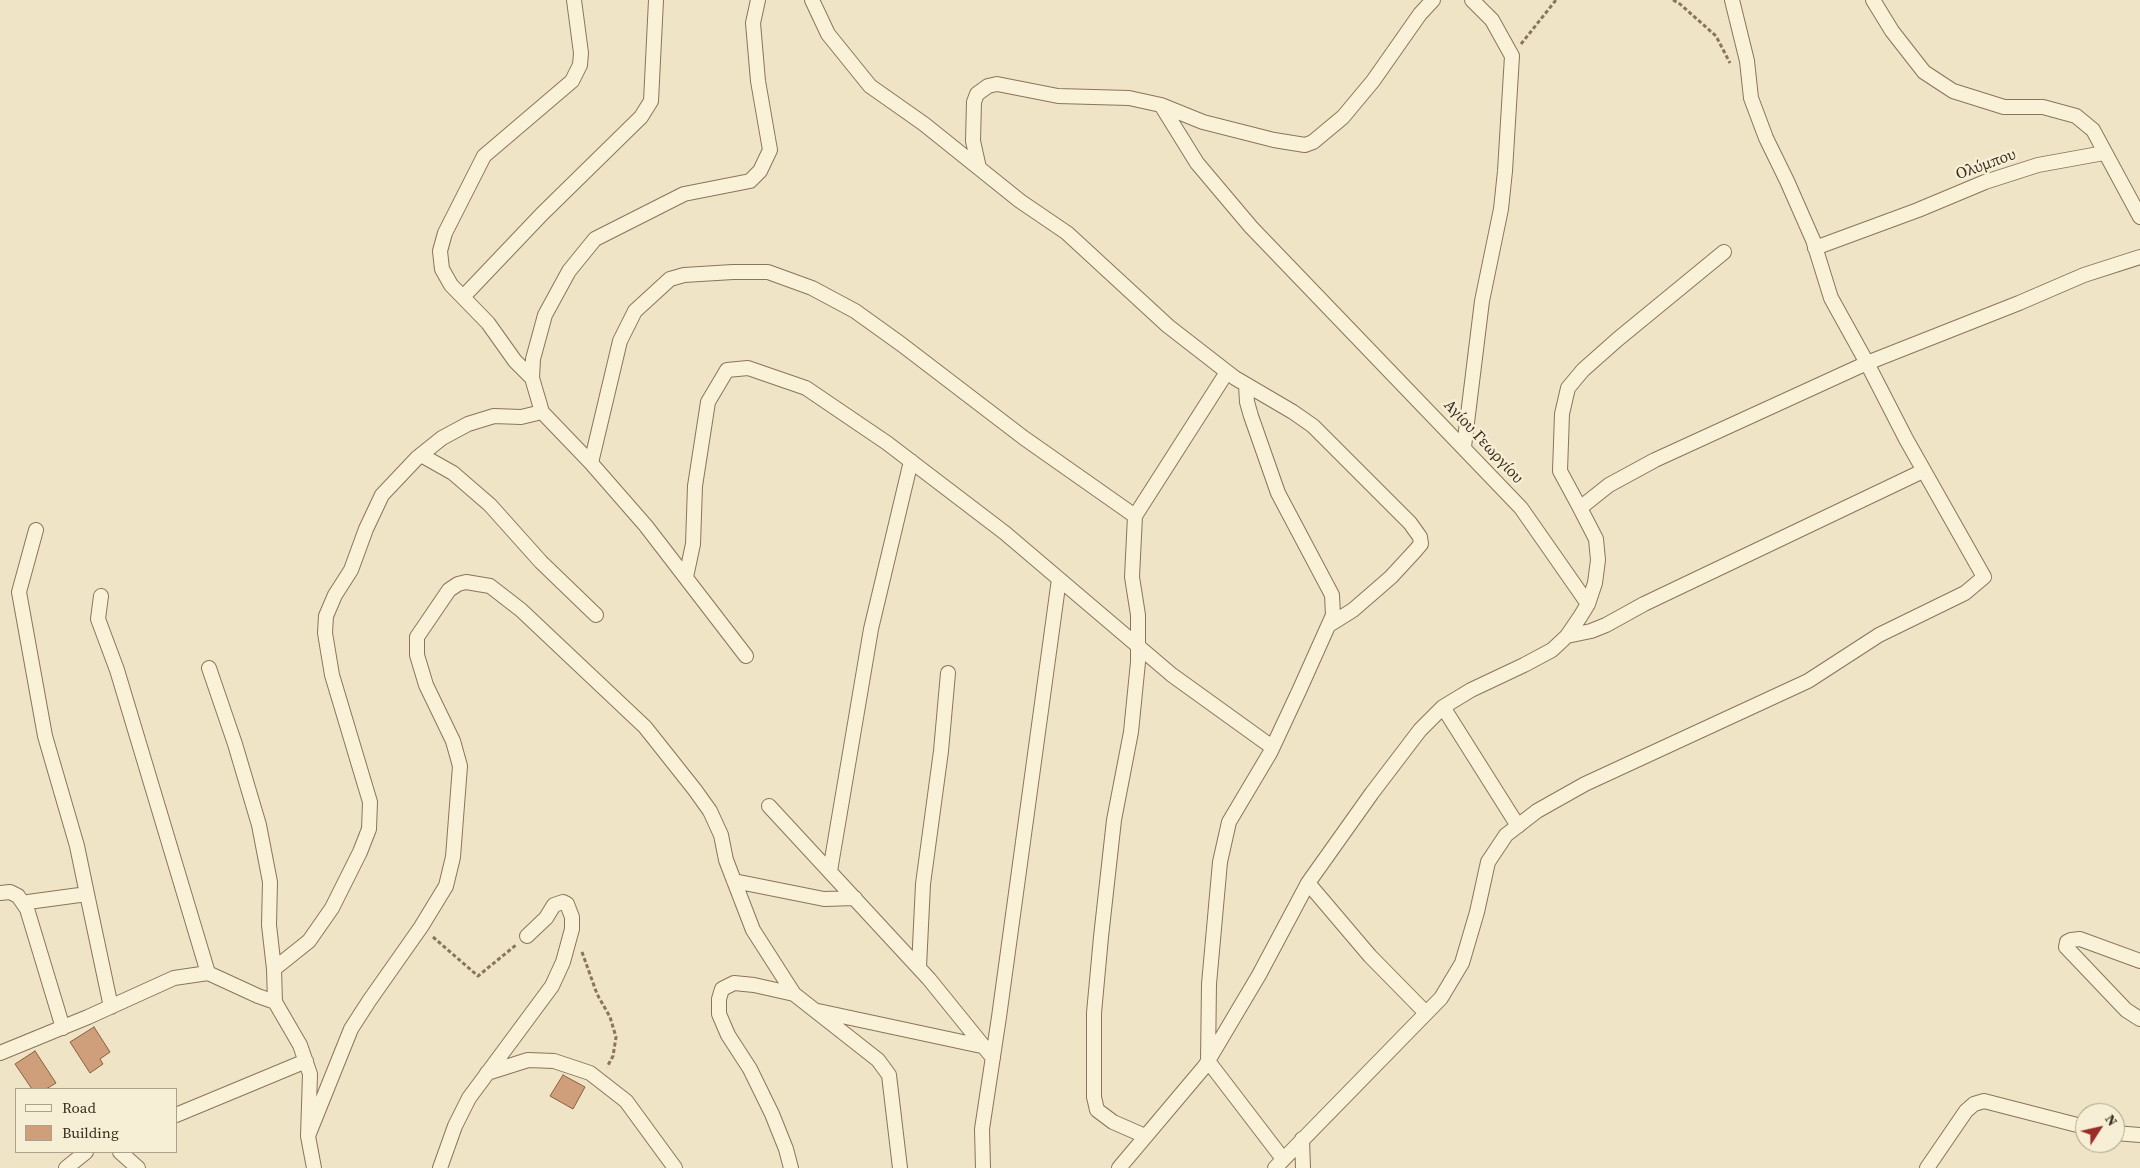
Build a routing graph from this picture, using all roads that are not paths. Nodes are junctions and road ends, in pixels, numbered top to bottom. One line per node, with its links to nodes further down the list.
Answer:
1 (574, 0): 16 (street)
2 (656, 0): 16 (street)
3 (758, 0): 19 (street)
4 (812, 0): 11 (street)
5 (1433, 0): 9 (street)
6 (1472, 0): 22 (street)
7 (1732, 0): 13 (street)
8 (1873, 0): 10 (street)
9 (1161, 106): 11 (street); 22 (street, Αγίου Γεωργίου)
10 (2104, 153): 12 (street); 13 (street, Ολύμπου)
11 (979, 168): 18 (street)
12 (2140, 217)
13 (1815, 248): 17 (street)
14 (1724, 252): 27 (street)
15 (2140, 257): 17 (street)
16 (463, 298): 19 (street)
17 (1867, 363): 26 (street); 27 (street)
18 (1227, 372): 20 (street); 28 (street)
19 (532, 378): 21 (street)
20 (1246, 385): 35 (street); 35 (street)
21 (542, 412): 23 (street); 25 (street)
22 (1464, 447): 33 (street, Αγίου Γεωργίου)
23 (421, 455): 34 (street); 55 (street)
24 (911, 461): 30 (street); 31 (street); 45 (street)
25 (591, 463): 28 (street); 30 (street)
26 (1923, 471): 36 (street); 44 (street)
27 (1580, 508): 33 (street)
28 (1135, 516): 37 (street)
29 (36, 530): 49 (street)
30 (686, 577): 38 (street)
31 (1059, 579): 37 (street); 64 (street)
32 (101, 596): 56 (street)
33 (1588, 604): 36 (street)
34 (596, 616)
35 (1328, 625): 42 (street)
36 (1567, 636): 41 (street)
37 (1138, 646): 42 (street); 74 (street)
38 (746, 656)
39 (209, 668): 55 (street)
40 (948, 673): 54 (street)
41 (1443, 707): 44 (street); 47 (street)
42 (1272, 747): 67 (street)
43 (769, 806): 45 (street)
44 (1518, 826): 61 (street)
45 (830, 871): 50 (street)
46 (734, 881): 50 (street); 57 (street); 73 (street)
47 (1308, 883): 61 (street); 67 (street)
48 (0, 893): 63 (street)
49 (88, 894): 51 (street); 59 (street)
50 (855, 898): 54 (street)
51 (28, 902)
52 (527, 936): 68 (street)
53 (2140, 961): 62 (street)
54 (919, 967): 64 (street)
55 (274, 968): 58 (street)
56 (208, 973): 58 (street); 59 (street)
57 (794, 994): 60 (street); 84 (street)
58 (275, 1002): 66 (street)
59 (111, 1007): 63 (street)
60 (813, 1010): 64 (street); 85 (street)
61 (1426, 1013): 75 (street)
62 (2140, 1019)
63 (62, 1028): 65 (street)
64 (989, 1052): 86 (street)
65 (0, 1053)
66 (306, 1060): 69 (street); 73 (street)
67 (1208, 1061): 74 (street); 78 (street)
68 (488, 1073): 82 (street); 83 (street)
69 (178, 1114)
70 (2075, 1124): 89 (street)
71 (2125, 1134): 72 (street)
72 (2140, 1135)
73 (308, 1136): 81 (street)
74 (1145, 1136): 87 (street)
75 (1302, 1139): 78 (street); 88 (street)
76 (85, 1153): 79 (street)
77 (121, 1153): 80 (street)
78 (1279, 1163)
79 (66, 1168)
80 (138, 1168)
81 (314, 1168)
82 (440, 1168)
83 (675, 1168)
84 (791, 1168)
85 (900, 1168)
86 (982, 1168)
87 (1119, 1168)
88 (1303, 1168)
89 (1927, 1168)

